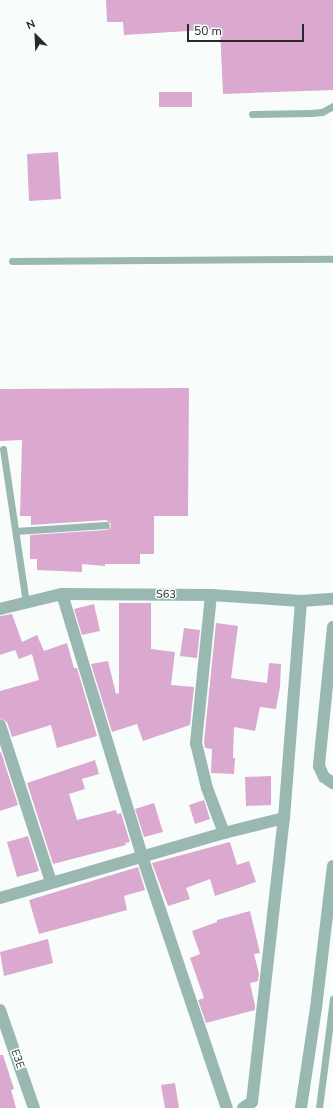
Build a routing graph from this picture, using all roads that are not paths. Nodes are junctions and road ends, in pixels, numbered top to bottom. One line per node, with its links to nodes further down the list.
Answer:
1 (333, 106): 2 (lane)
2 (252, 114)
3 (333, 259): 4 (lane)
4 (12, 261)
5 (3, 449): 7 (lane)
6 (106, 524): 7 (lane)
7 (16, 531): 12 (lane)
8 (62, 594): 9 (street, S63); 12 (street, S63); 19 (street)
9 (210, 595): 11 (street, S63); 18 (street)
10 (333, 599): 11 (street, S63)
11 (301, 601): 17 (street)
12 (26, 603): 13 (street, S63)
13 (0, 610)
14 (333, 627): 16 (street)
15 (0, 725): 21 (street)
16 (333, 783)
17 (284, 818): 18 (street); 27 (street)
18 (224, 833): 19 (street)
19 (142, 856): 21 (street); 26 (street)
20 (333, 866): 28 (street)
21 (51, 882): 22 (street)
22 (0, 898)
23 (333, 999): 29 (lane)
24 (0, 1010): 25 (street, E3E)
25 (34, 1108)
26 (227, 1108)
27 (243, 1108)
28 (301, 1108)
29 (319, 1108)

